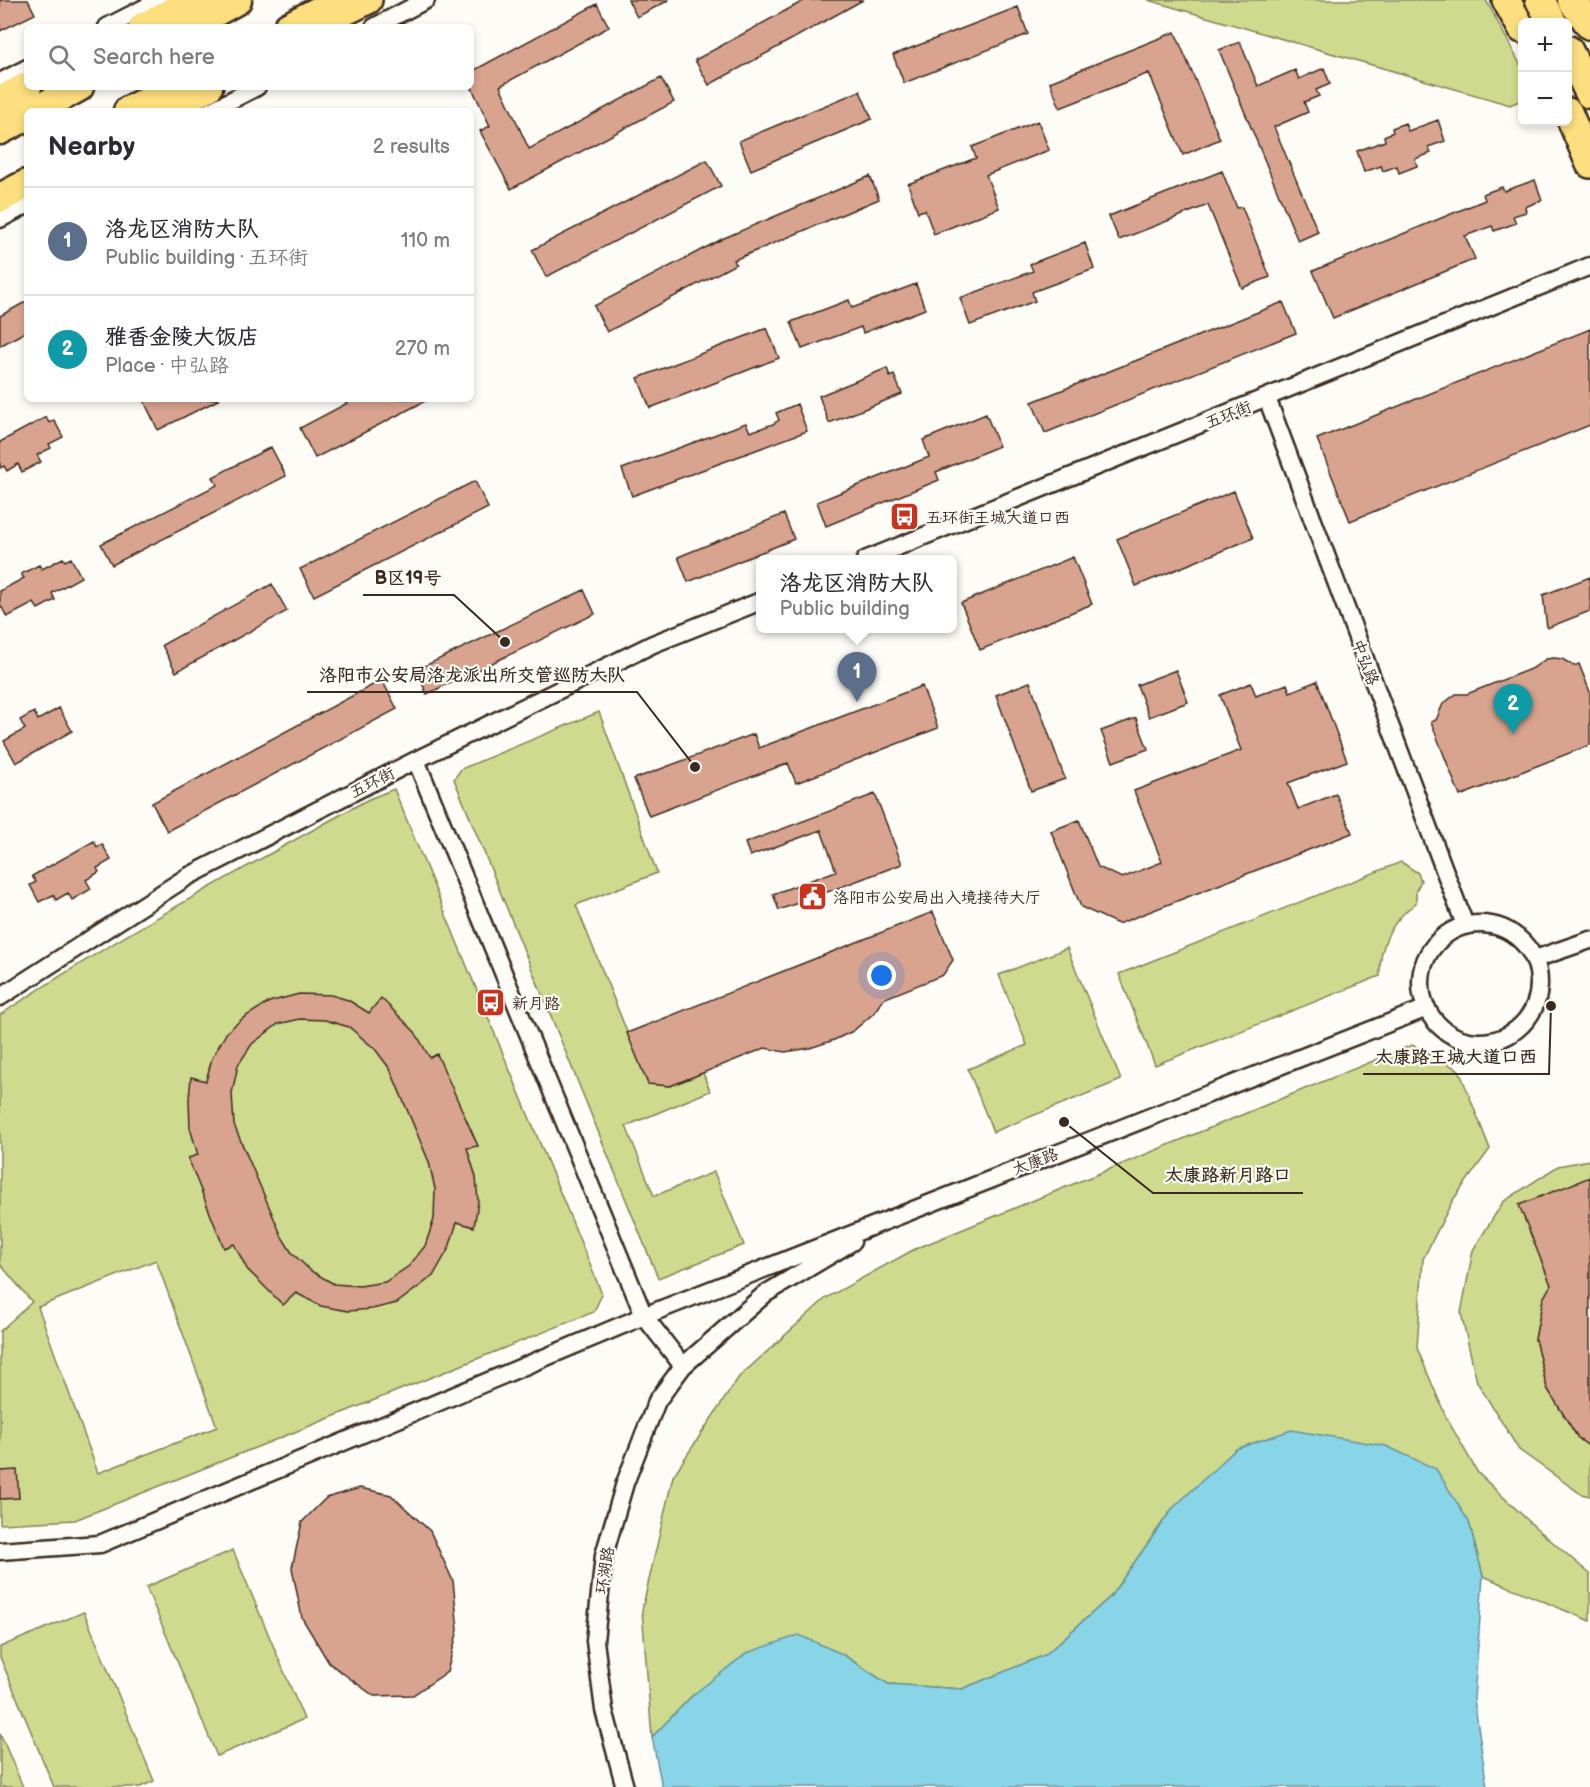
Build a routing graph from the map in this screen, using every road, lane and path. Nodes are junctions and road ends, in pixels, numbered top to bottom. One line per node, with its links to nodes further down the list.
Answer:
1 (160, 0): 14 (street)
2 (196, 0): 15 (highway)
3 (218, 0): 16 (main road)
4 (237, 0): 17 (highway)
5 (340, 0): 18 (highway)
6 (358, 0): 19 (highway)
7 (368, 0): 20 (main road)
8 (426, 0): 21 (street)
9 (1506, 0): 13 (main road)
10 (1540, 0): 12 (highway)
11 (1572, 0): 22 (highway)
12 (1550, 18)
13 (1518, 22)
14 (113, 24)
15 (149, 24)
16 (173, 24)
17 (193, 24)
18 (294, 24)
19 (320, 24)
20 (321, 24)
21 (380, 24)
22 (1590, 25)
23 (1572, 58): 33 (highway)
24 (24, 70): 25 (street)
25 (0, 82)
26 (24, 89): 34 (highway)
27 (49, 90): 40 (main road)
28 (74, 90): 35 (highway)
29 (168, 90): 36 (highway)
30 (191, 90): 37 (main road)
31 (202, 90): 38 (highway)
32 (251, 90): 39 (street)
33 (1590, 94)
34 (0, 101)
35 (40, 108)
36 (134, 108)
37 (157, 108)
38 (169, 108)
39 (216, 108)
40 (0, 116)
41 (24, 118): 43 (highway)
42 (1572, 121): 44 (main road)
43 (0, 130)
44 (1590, 164)
45 (24, 166): 46 (highway)
46 (0, 178)
47 (24, 178): 49 (main road)
48 (24, 186): 50 (highway)
49 (0, 191)
50 (0, 198)
51 (24, 207): 52 (street)
52 (0, 219)
53 (1590, 266): 54 (street, 五环街)
54 (1267, 398): 55 (street, 五环街); 58 (street, 中弘路)
55 (877, 555)
56 (756, 603): 57 (street, 五环街)
57 (416, 760): 61 (street, 五环街); 64 (street)
58 (1465, 926): 60 (street); 62 (street)
59 (1590, 940): 60 (street)
60 (1535, 959): 62 (street)
61 (0, 997)
62 (1427, 1008): 63 (street, 太康路)
63 (971, 1186): 64 (street, 太康路); 65 (street, 环湖路)
64 (644, 1316): 65 (street); 66 (street, 太康路)
65 (683, 1366): 67 (street, 环湖路)
66 (0, 1551)
67 (625, 1787)

